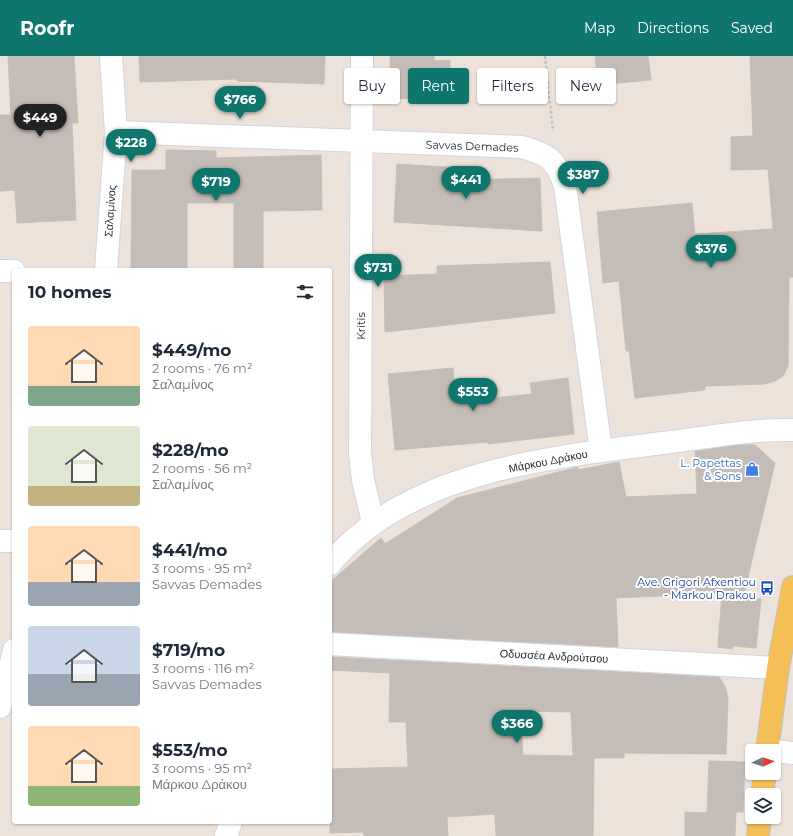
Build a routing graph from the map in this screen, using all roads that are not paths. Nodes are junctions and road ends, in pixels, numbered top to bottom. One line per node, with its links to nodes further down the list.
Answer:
1 (111, 56): 3 (street, Σαλαμίνος)
2 (362, 56): 4 (street, Kritis)
3 (116, 132): 4 (street, Savvas Demades); 5 (street, Σαλαμίνος)
4 (362, 142): 9 (street, Savvas Demades); 10 (street, Kritis)
5 (106, 268)
6 (0, 271): 7 (street)
7 (12, 271)
8 (793, 430): 9 (street, Μάρκου Δράκου)
9 (601, 451): 10 (street, Μάρκου Δράκου)
10 (373, 523): 13 (street, Μάρκου Δράκου)
11 (0, 541): 12 (street)
12 (12, 541)
13 (332, 562)
14 (793, 587): 17 (main road)
15 (332, 644): 17 (street, Οδυσσέα Ανδρούτσου)
16 (12, 658): 18 (street)
17 (778, 668): 19 (main road)
18 (0, 707)
19 (768, 744)
20 (781, 752): 21 (street)
21 (793, 753)
22 (230, 824): 24 (street)
23 (759, 824): 25 (main road)
24 (226, 836)
25 (758, 836)

